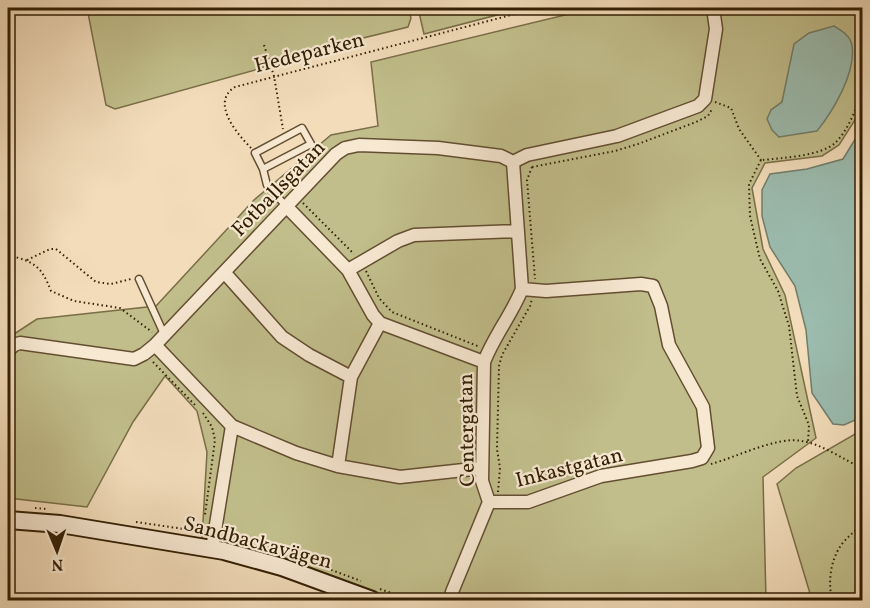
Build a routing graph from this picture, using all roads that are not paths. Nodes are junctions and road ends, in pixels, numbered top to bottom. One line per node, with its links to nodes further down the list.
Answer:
1 (713, 8): 2 (street)
2 (513, 162): 4 (street, Fotballsgatan); 5 (street)
3 (263, 169): 3 (lane); 4 (lane)
4 (287, 207): 6 (street); 7 (street, Fotballsgatan)
5 (518, 231): 6 (street); 9 (street)
6 (348, 270): 10 (street)
7 (224, 272): 11 (street, Fotballsgatan); 15 (street)
8 (138, 279): 11 (lane)
9 (528, 289): 14 (street, Centergatan); 19 (street, Inkastgatan)
10 (380, 323): 14 (street); 15 (street)
11 (162, 330): 12 (street, Fotballsgatan)
12 (155, 345): 13 (street, Fotballsgatan); 16 (street)
13 (8, 351)
14 (486, 356): 18 (street, Centergatan)
15 (351, 377): 17 (street)
16 (232, 426): 17 (street); 21 (street)
17 (338, 466): 18 (street)
18 (482, 468): 19 (street, Centergatan)
19 (493, 502): 22 (street, Centergatan)
20 (8, 520): 21 (street, Sandbackavägen)
21 (212, 549): 23 (street, Sandbackavägen)
22 (449, 598)
23 (372, 600)

